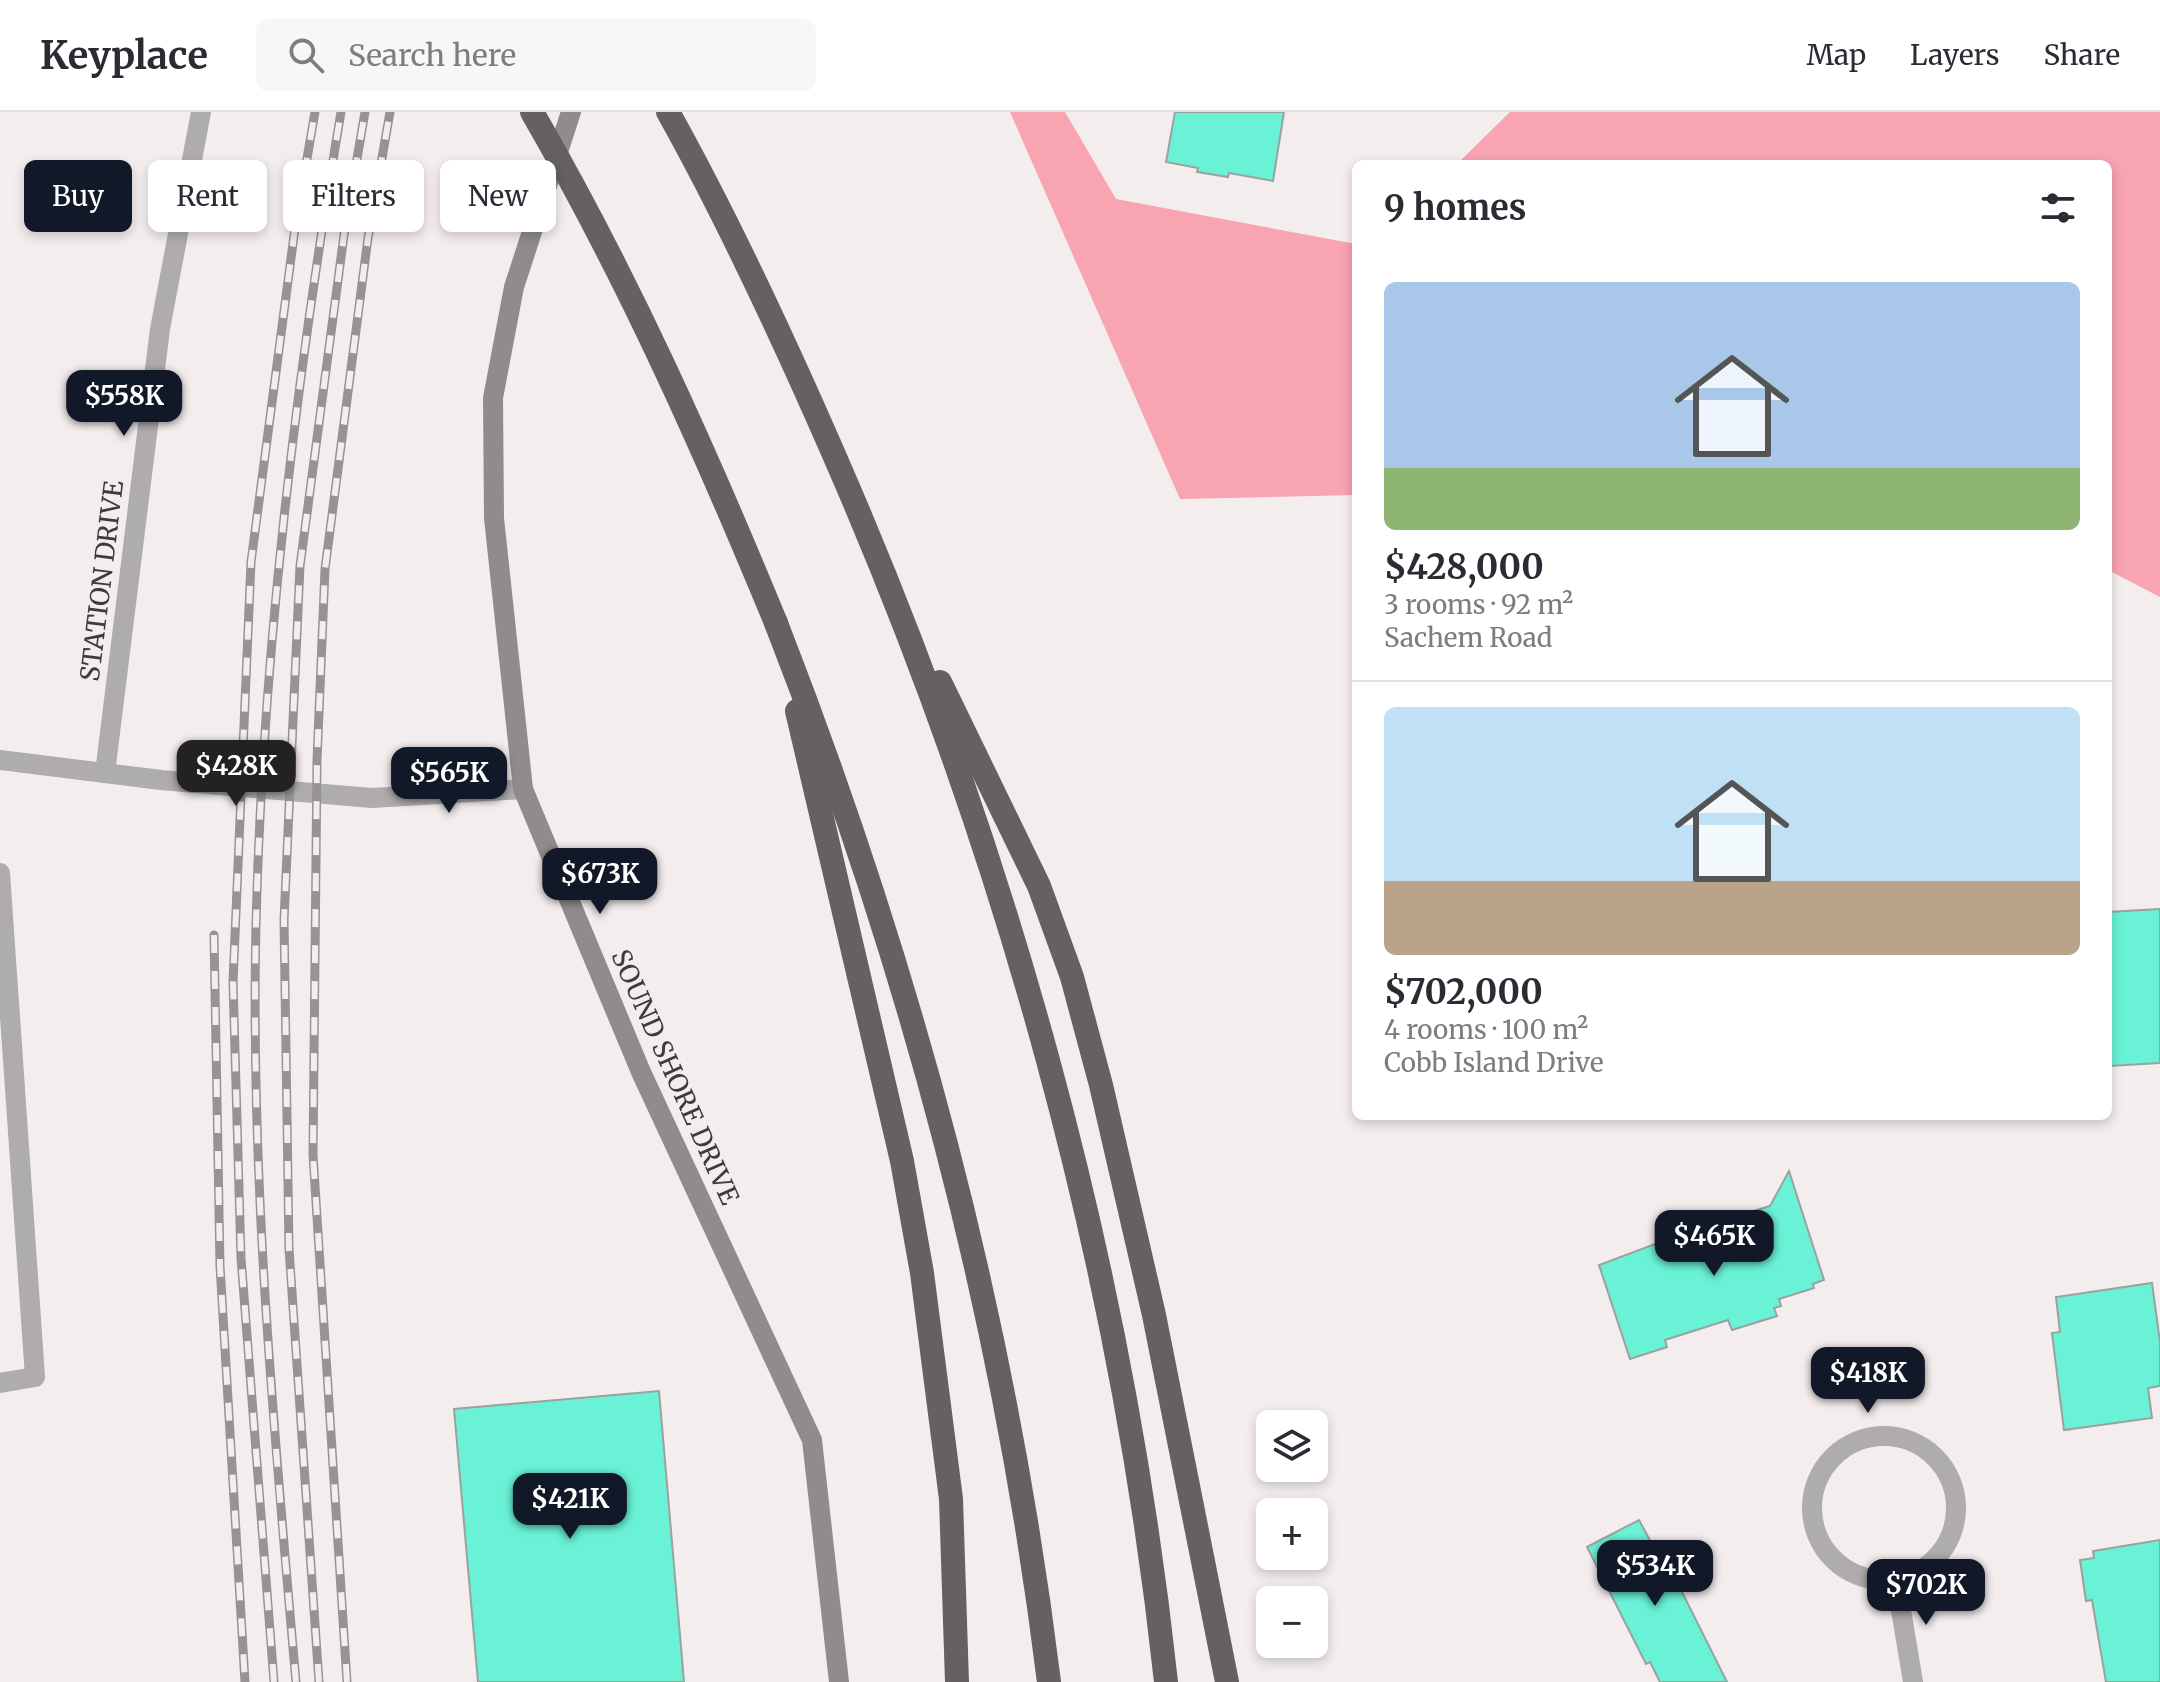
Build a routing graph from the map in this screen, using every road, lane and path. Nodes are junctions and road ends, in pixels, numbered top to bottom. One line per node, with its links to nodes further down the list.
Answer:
1 (201, 112): 8 (street, STATION DRIVE)
2 (532, 112): 6 (highway, bridge)
3 (571, 112): 9 (main road, SOUND SHORE DRIVE)
4 (668, 112): 5 (highway)
5 (863, 522): 16 (highway); 17 (highway)
6 (776, 623): 14 (highway); 15 (highway)
7 (0, 760): 8 (street)
8 (105, 773): 9 (street)
9 (523, 789): 13 (main road, SOUND SHORE DRIVE)
10 (0, 873): 11 (street)
11 (0, 1383)
12 (1896, 1580): 12 (street); 18 (street)
13 (839, 1682)
14 (957, 1682)
15 (1049, 1682)
16 (1166, 1682)
17 (1227, 1682)
18 (1913, 1682)

